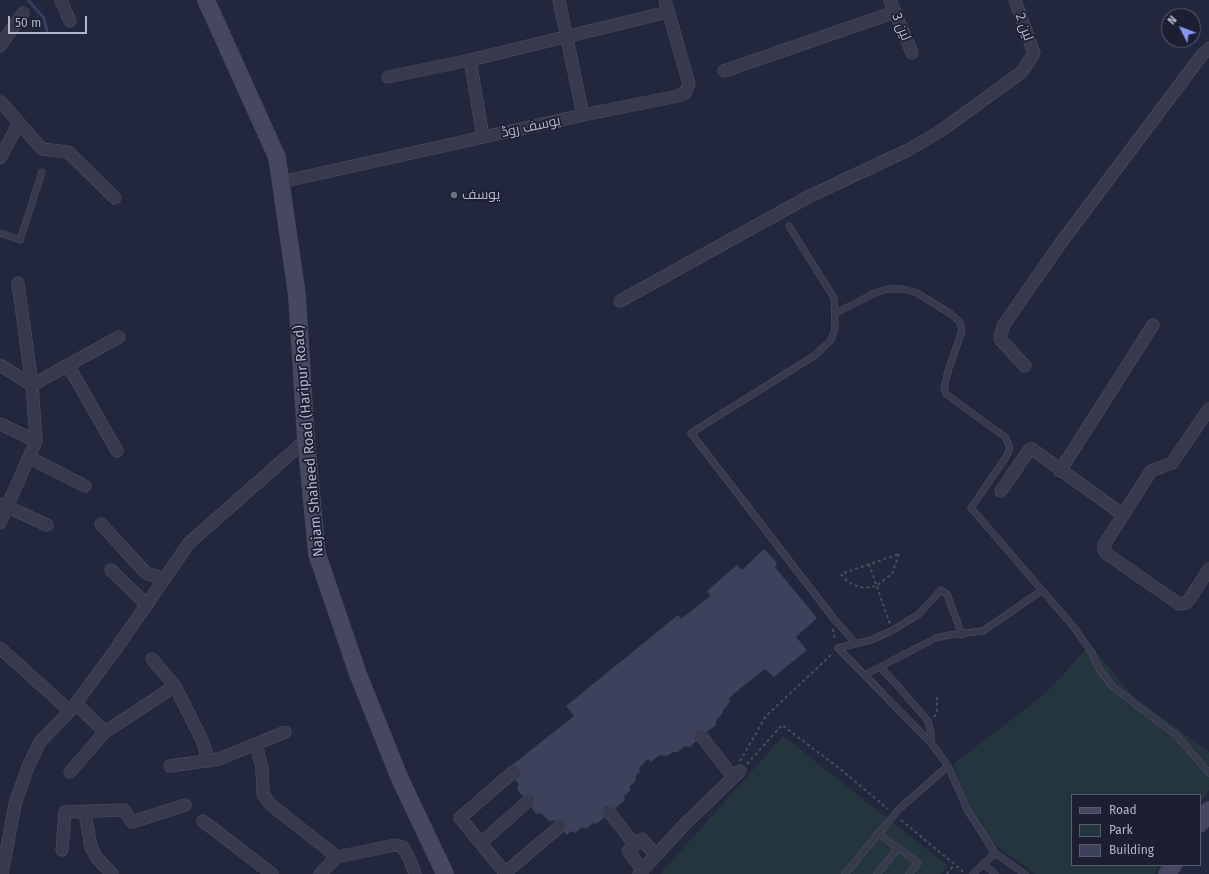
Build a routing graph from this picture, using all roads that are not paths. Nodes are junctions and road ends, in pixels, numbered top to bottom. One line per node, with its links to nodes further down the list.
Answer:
1 (61, 0): 9 (street)
2 (206, 0): 23 (main road, Najam Shaheed Road (Haripur Road))
3 (559, 0): 10 (street)
4 (890, 0): 7 (street, لین 3)
5 (1014, 0): 28 (street, لین 2)
6 (667, 6): 10 (street); 18 (street, یوسف روڈ)
7 (895, 12): 13 (street, لین 3); 15 (street)
8 (23, 13): 11 (street)
9 (70, 21)
10 (566, 36): 14 (street); 18 (street)
11 (0, 46)
12 (1209, 48): 34 (street)
13 (912, 53)
14 (470, 60): 16 (street); 20 (street)
15 (724, 72)
16 (388, 77)
17 (0, 102): 19 (street)
18 (583, 115): 20 (street, یوسف روڈ)
19 (19, 123): 21 (street); 24 (street)
20 (483, 137): 23 (street, یوسف روڈ)
21 (0, 158)
22 (42, 172): 26 (lane)
23 (281, 182): 38 (main road, Najam Shaheed Road (Haripur Road))
24 (115, 198)
25 (789, 226): 29 (lane)
26 (0, 233)
27 (18, 283): 35 (street)
28 (620, 301)
29 (836, 313): 53 (lane); 56 (lane)
30 (1153, 324): 42 (street)
31 (119, 337): 33 (street)
32 (0, 365): 35 (street)
33 (68, 366): 35 (street); 40 (street)
34 (1025, 366)
35 (32, 385): 39 (street)
36 (1209, 410): 46 (street)
37 (0, 424): 39 (street)
38 (306, 440): 52 (street); 98 (main road, Najam Shaheed Road (Haripur Road))
39 (36, 441): 41 (street)
40 (117, 451)
41 (30, 458): 43 (street); 45 (street)
42 (1060, 471): 44 (street); 46 (street)
43 (85, 486)
44 (1001, 491)
45 (4, 505): 47 (street); 49 (street)
46 (1122, 514): 50 (street)
47 (0, 523)
48 (101, 524): 52 (street)
49 (47, 525)
50 (1209, 569)
51 (111, 570): 54 (street)
52 (164, 579): 54 (street)
53 (1041, 591): 55 (lane); 73 (lane)
54 (146, 605): 62 (street)
55 (962, 635): 56 (lane); 59 (lane)
56 (856, 644): 60 (lane)
57 (0, 648): 62 (street)
58 (152, 659): 61 (street)
59 (880, 667): 60 (lane); 66 (lane)
60 (864, 675): 66 (lane)
61 (175, 686): 63 (street); 68 (street)
62 (73, 708): 63 (street); 93 (street)
63 (106, 732): 71 (street)
64 (285, 732): 67 (street)
65 (702, 736): 88 (street)
66 (931, 743): 70 (lane)
67 (256, 744): 68 (street); 89 (street)
68 (208, 761): 69 (street)
69 (170, 766)
70 (948, 766): 82 (lane); 87 (lane)
71 (70, 772)
72 (513, 772): 83 (street)
73 (1209, 773)
74 (527, 802): 83 (street)
75 (185, 805): 77 (street)
76 (1209, 810): 80 (main road)
77 (85, 813): 86 (street); 94 (street)
78 (610, 813): 84 (street)
79 (203, 820): 95 (street)
80 (1201, 822)
81 (559, 826): 92 (street)
82 (878, 833): 85 (lane); 99 (lane)
83 (481, 843): 92 (street)
84 (636, 845): 88 (street); 91 (street)
85 (898, 848): 100 (lane); 101 (lane)
86 (62, 850)
87 (994, 853): 90 (lane); 104 (lane)
88 (656, 856): 91 (street)
89 (337, 857): 96 (street); 97 (street)
90 (984, 864): 102 (lane); 103 (lane)
91 (641, 872)
92 (506, 873)
93 (2, 874)
94 (112, 874)
95 (272, 874)
96 (320, 874)
97 (415, 874)
98 (445, 874)
99 (845, 874)
100 (877, 874)
101 (909, 874)
102 (973, 874)
103 (995, 874)
104 (1025, 874)

